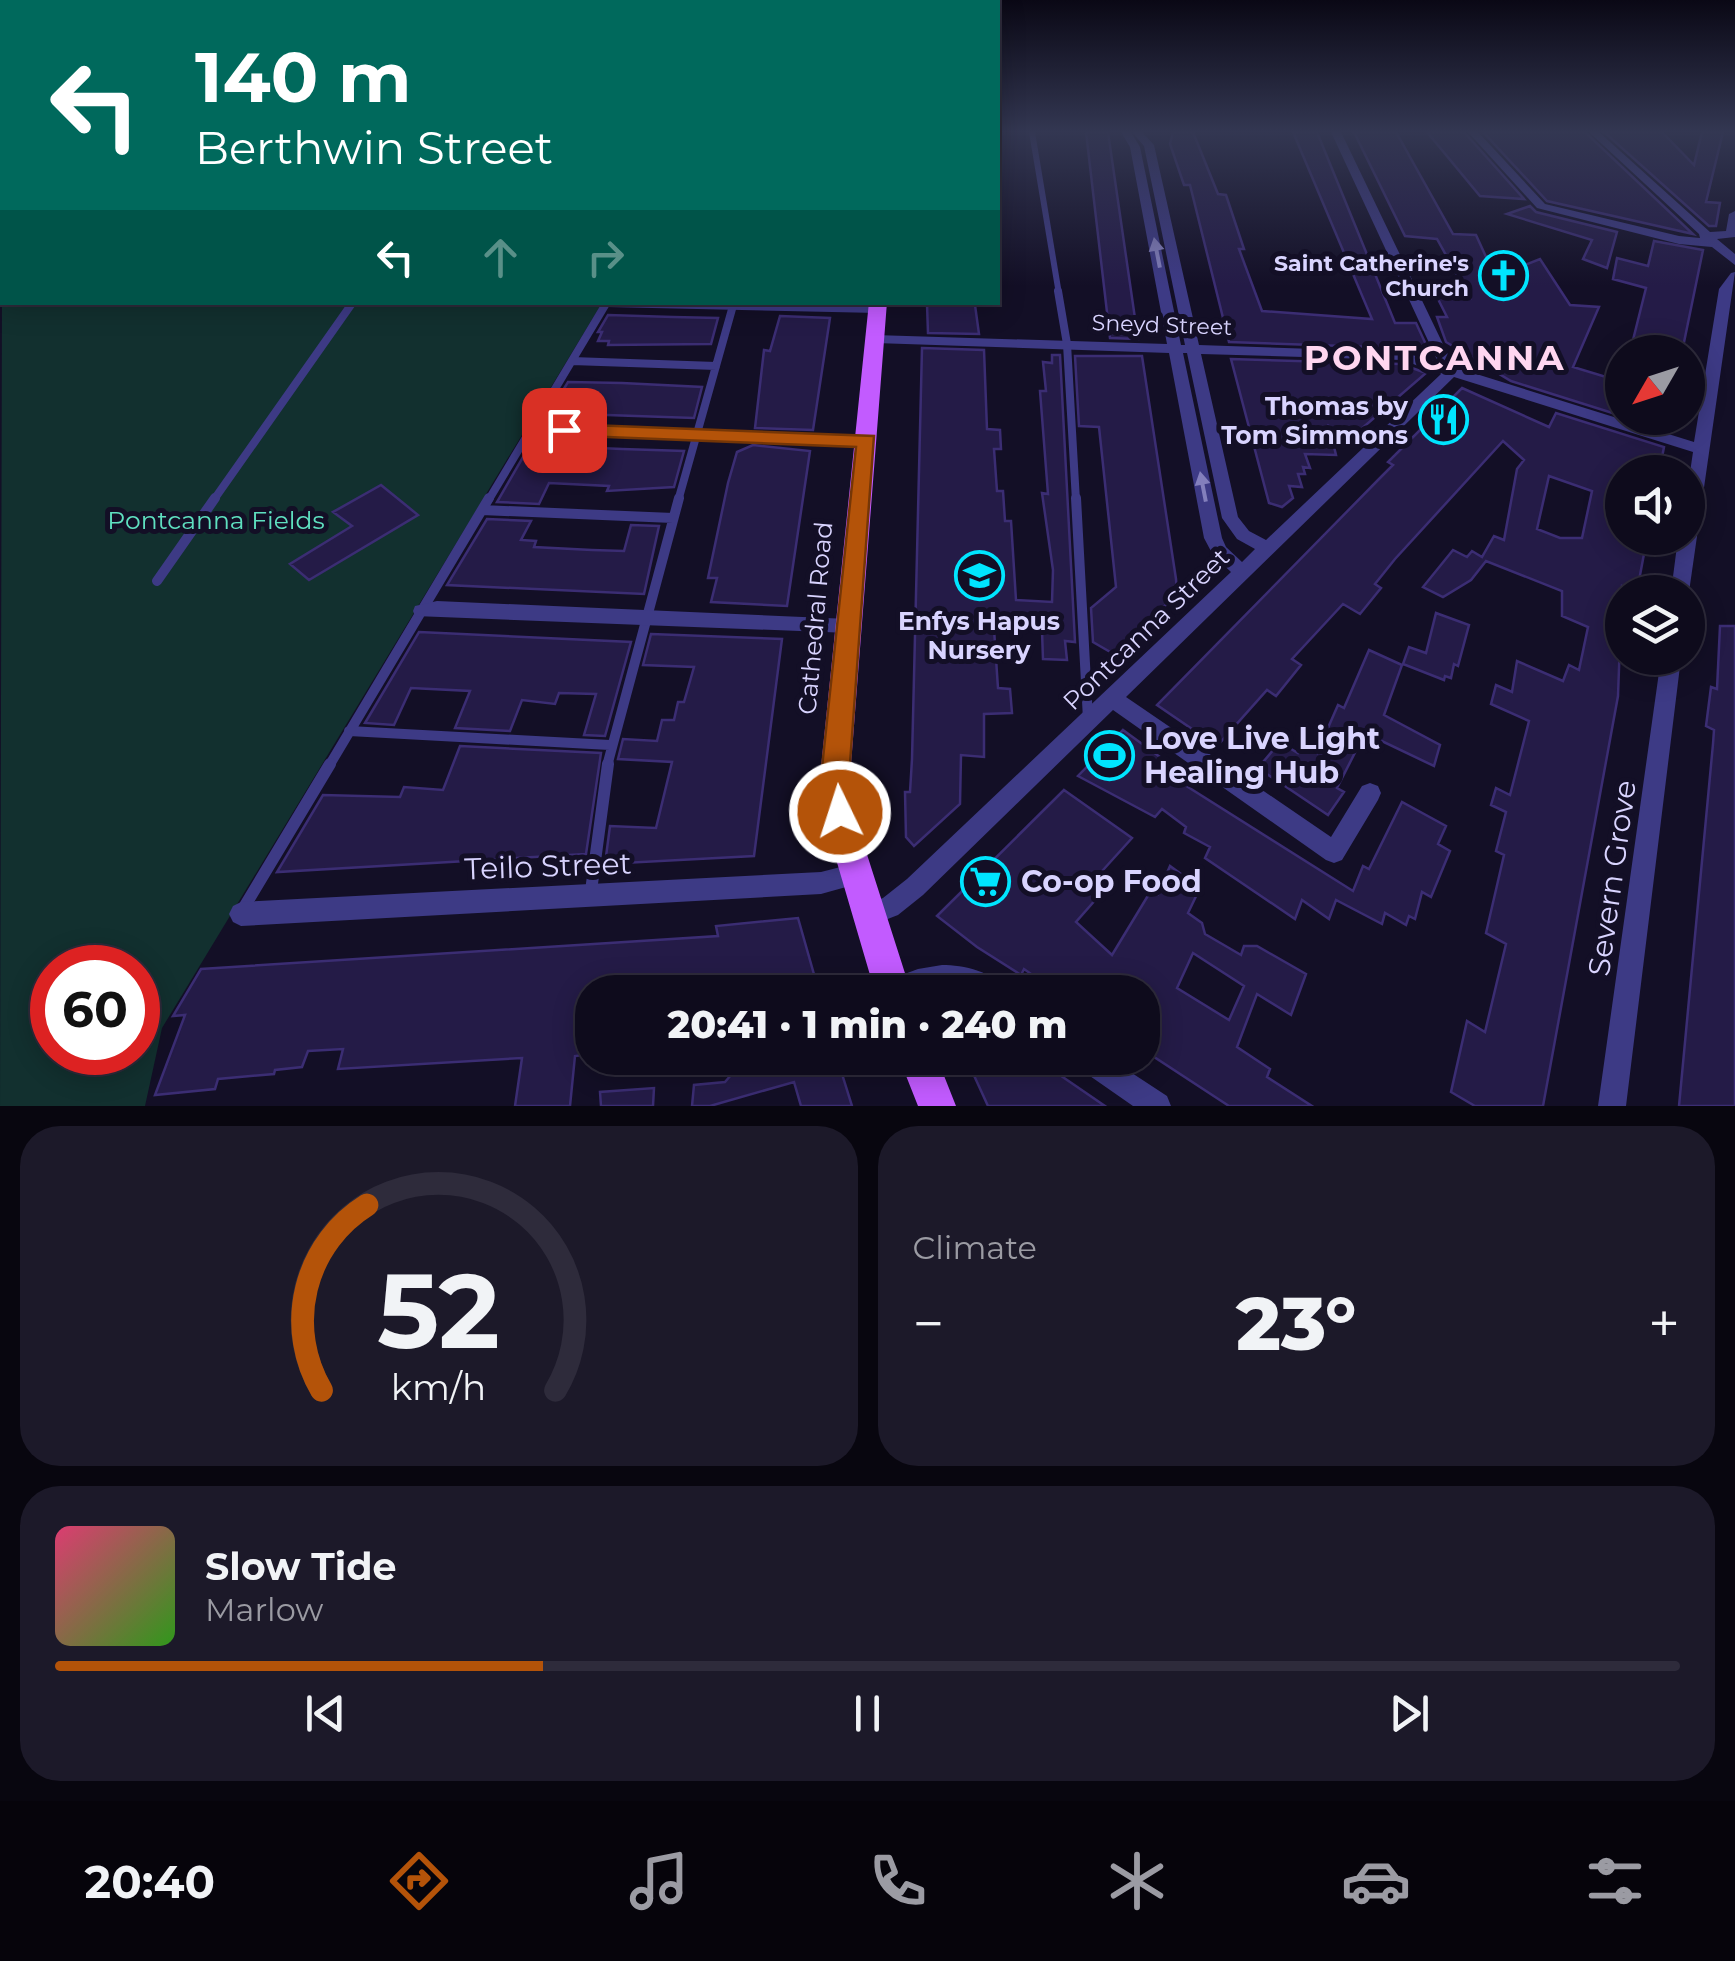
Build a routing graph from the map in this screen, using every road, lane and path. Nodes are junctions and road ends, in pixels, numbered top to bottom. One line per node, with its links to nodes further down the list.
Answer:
1 (1041, 184): 16 (lane)
2 (1148, 184): 17 (street)
3 (1360, 184): 20 (street)
4 (1520, 184): 7 (street)
5 (1649, 184): 7 (street)
6 (1735, 214): 7 (street)
7 (1708, 239): 8 (street)
8 (1735, 261)
9 (1735, 276): 24 (street)
10 (351, 305): 30 (lane)
11 (606, 305): 18 (lane)
12 (734, 305): 19 (lane)
13 (806, 305): 14 (street)
14 (878, 306): 15 (main road, Cathedral Road)
15 (875, 338): 16 (street, Sneyd Street); 23 (main road, Cathedral Road)
16 (1067, 344): 17 (street, Sneyd Street); 36 (lane)
17 (1184, 348): 20 (street, Sneyd Street); 28 (street); 29 (street, one-way to 17)
18 (572, 360): 19 (lane); 21 (lane)
19 (716, 366): 22 (lane)
20 (1447, 367): 24 (street, Sneyd Street); 28 (street, Pontcanna Street)
21 (530, 429): 22 (street); 26 (lane)
22 (697, 435): 23 (street); 27 (lane)
23 (866, 441): 33 (main road, Cathedral Road)
24 (1700, 449): 25 (street)
25 (1699, 455)
26 (482, 510): 27 (lane); 31 (lane)
27 (673, 518): 32 (lane)
28 (1267, 548): 29 (street, Pontcanna Street)
29 (1242, 572): 35 (street, Pontcanna Street)
30 (157, 581)
31 (422, 611): 32 (street); 37 (lane)
32 (646, 617): 33 (street); 38 (lane)
33 (849, 626): 40 (main road, Cathedral Road)
34 (1670, 675): 49 (street, Severn Grove)
35 (1110, 697): 36 (street, Pontcanna Street); 39 (street)
36 (1088, 719): 43 (street, Pontcanna Street)
37 (349, 731): 38 (lane); 42 (lane)
38 (610, 745): 41 (lane)
39 (1370, 792)
40 (856, 874): 41 (street, Teilo Street); 43 (main road, Cathedral Road)
41 (591, 894): 42 (street, Teilo Street)
42 (241, 914)
43 (867, 915): 44 (main road, Cathedral Road)
44 (887, 975)
45 (925, 1075): 47 (main road)
46 (1111, 1075): 48 (street)
47 (937, 1106)
48 (1157, 1106)
49 (1612, 1106)

